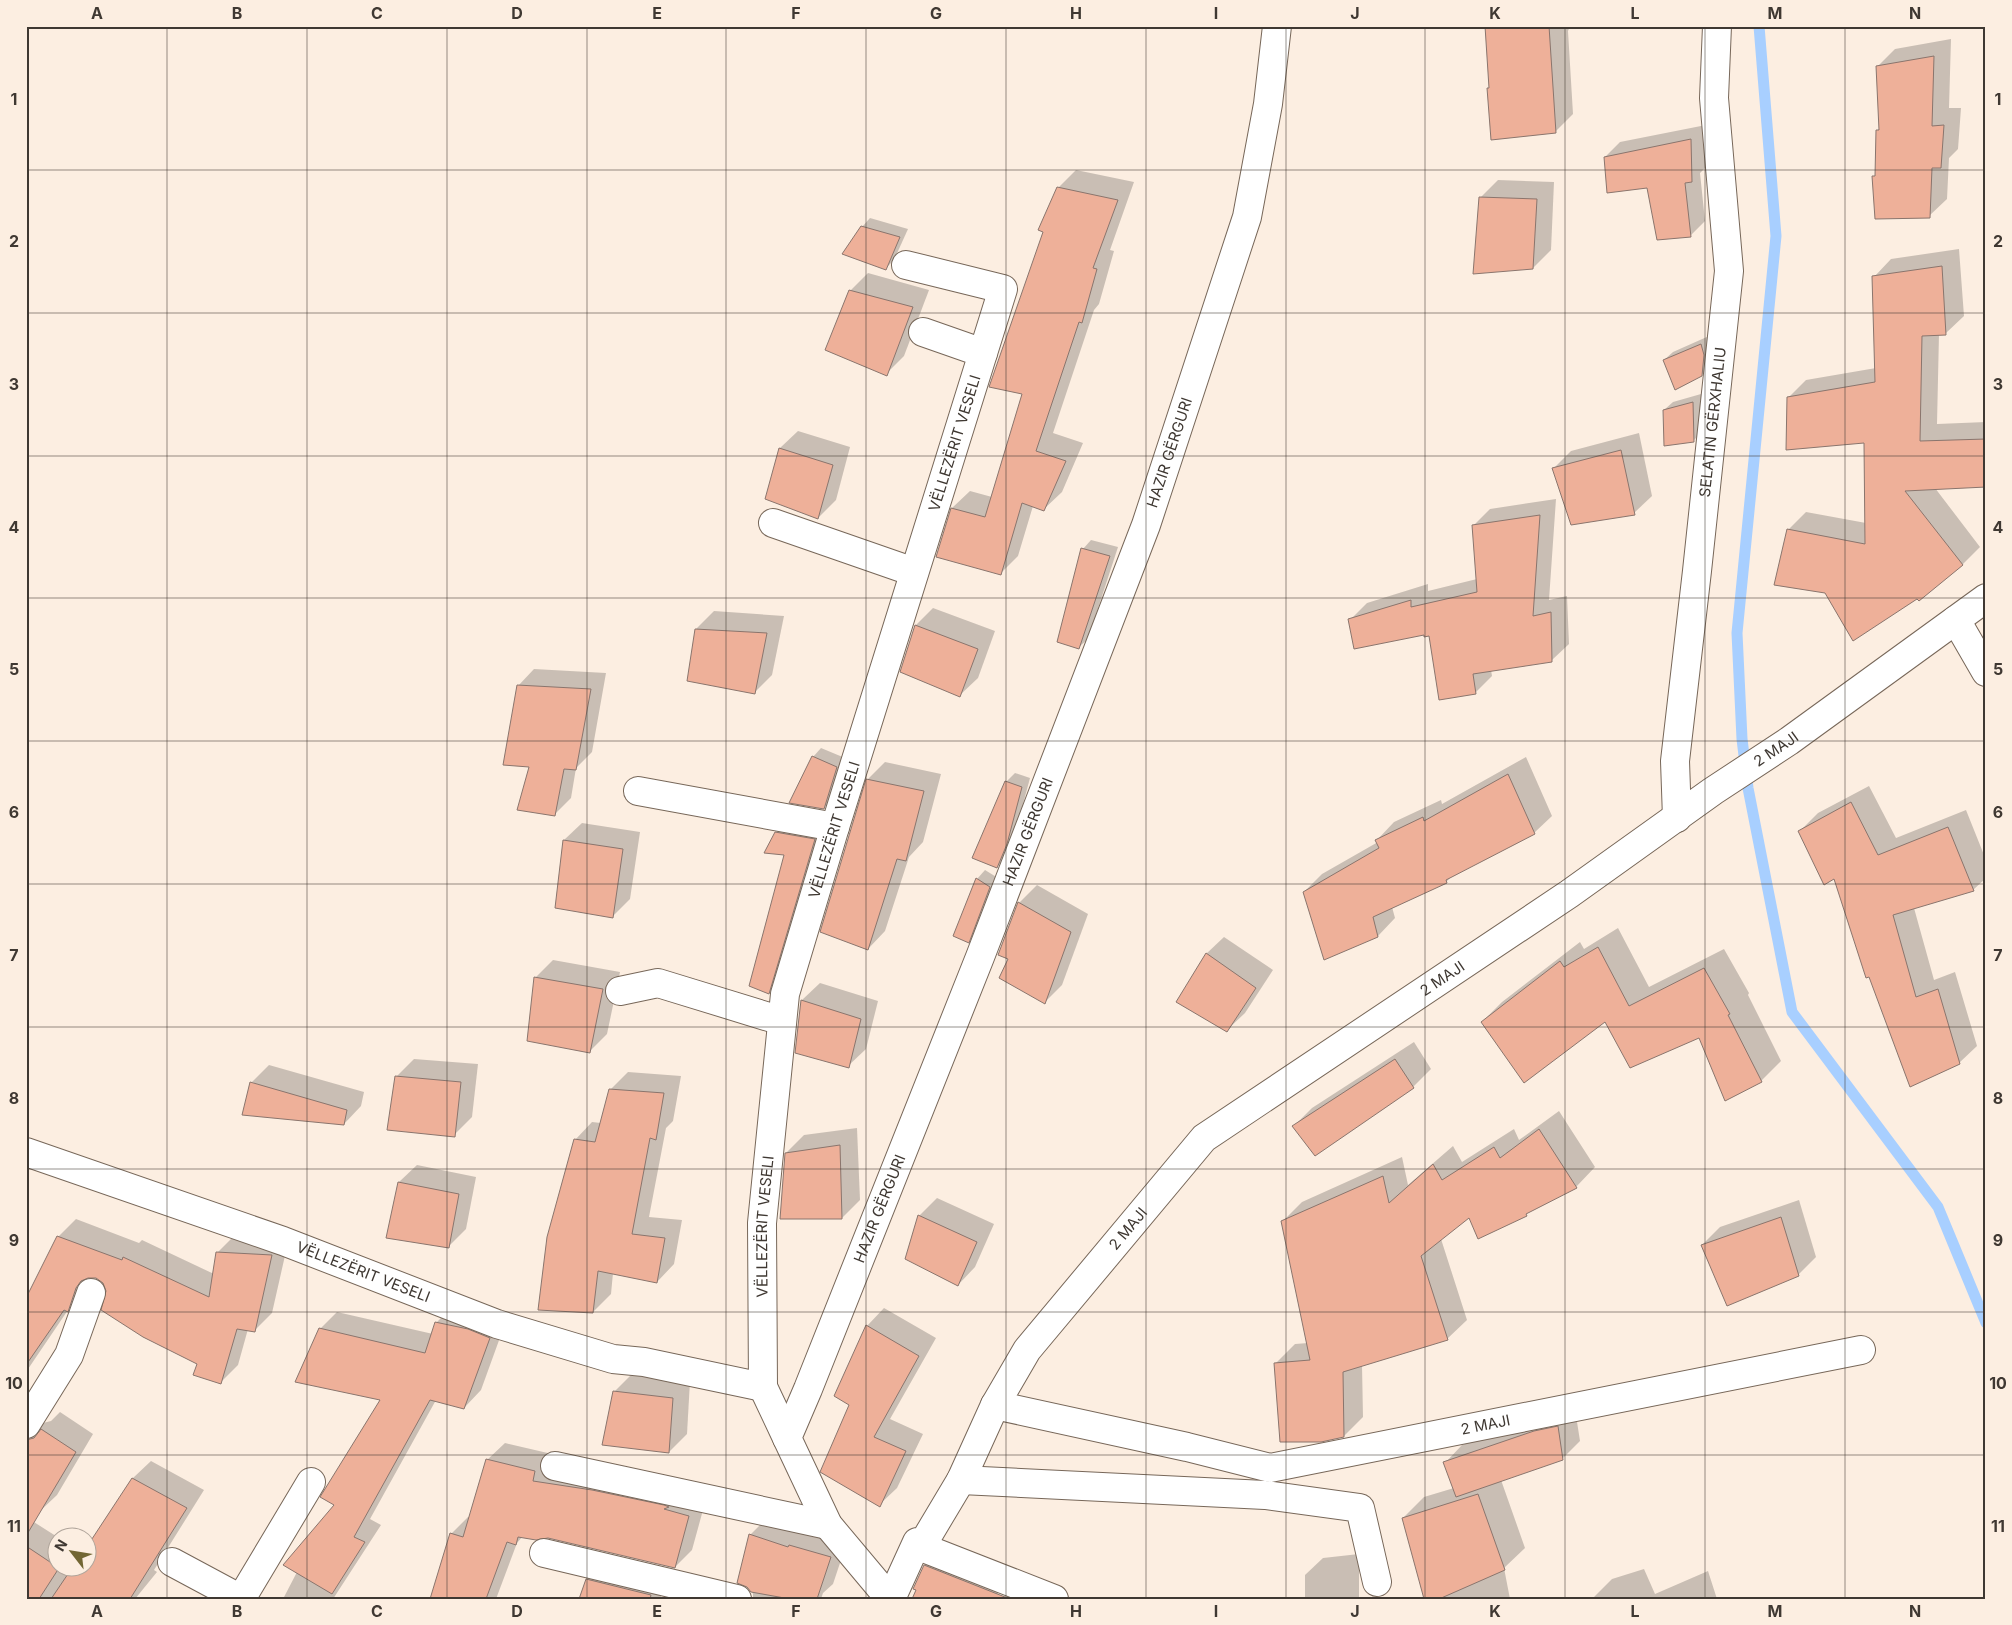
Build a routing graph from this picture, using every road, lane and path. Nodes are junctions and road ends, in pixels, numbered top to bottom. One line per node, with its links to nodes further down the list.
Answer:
1 (1277, 26): 22 (street, HAZIR GËRGURI)
2 (1717, 26): 12 (street, SELATIN GËRXHALIU)
3 (906, 265): 5 (street, VËLLEZËRIT VESELI)
4 (923, 332): 5 (street)
5 (983, 352): 7 (street, VËLLEZËRIT VESELI)
6 (773, 523): 7 (street)
7 (914, 572): 13 (street, VËLLEZËRIT VESELI)
8 (1986, 598): 9 (street, 2 MAJI)
9 (1956, 620): 10 (street); 12 (street, 2 MAJI)
10 (1986, 672)
11 (638, 790): 13 (street)
12 (1677, 818): 20 (street, 2 MAJI)
13 (835, 827): 15 (street, VËLLEZËRIT VESELI)
14 (620, 991): 15 (street)
15 (782, 1021): 19 (street, VËLLEZËRIT VESELI)
16 (26, 1152): 19 (street, VËLLEZËRIT VESELI)
17 (91, 1293): 21 (street)
18 (1861, 1350): 20 (street, 2 MAJI)
19 (763, 1387): 22 (street, VËLLEZËRIT VESELI)
20 (996, 1405): 24 (street, 2 MAJI)
21 (26, 1424)
22 (786, 1438): 26 (street)
23 (555, 1466): 26 (street)
24 (961, 1480): 27 (street, 2 MAJI); 30 (street)
25 (312, 1482): 31 (street)
26 (828, 1525): 33 (street)
27 (921, 1546): 33 (street, 2 MAJI); 34 (street)
28 (544, 1553): 32 (street)
29 (172, 1562): 31 (street)
30 (1377, 1582)
31 (241, 1599)
32 (737, 1599)
33 (890, 1599)
34 (1054, 1599)

